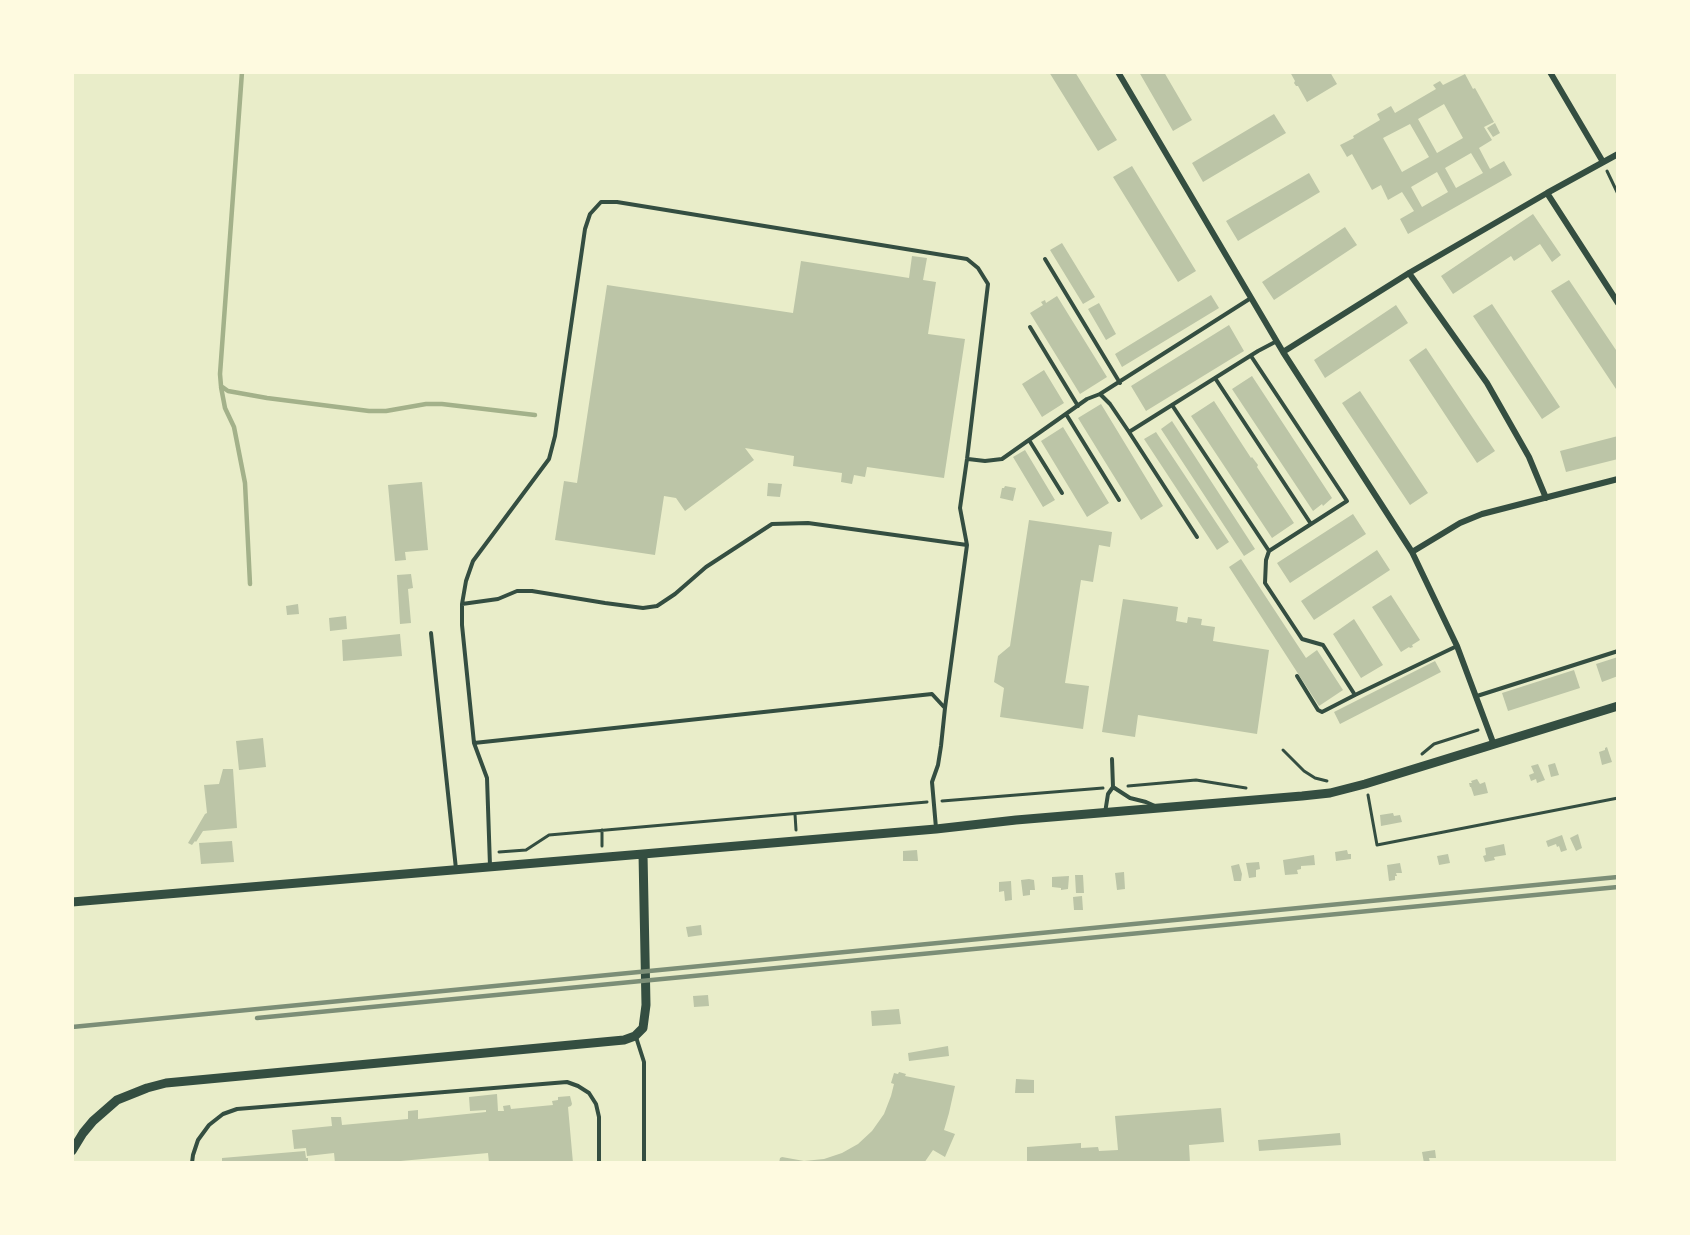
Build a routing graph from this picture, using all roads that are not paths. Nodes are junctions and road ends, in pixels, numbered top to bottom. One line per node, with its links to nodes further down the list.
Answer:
1 (1118, 72): 8 (street)
2 (1550, 72): 4 (street)
3 (1618, 154): 4 (street)
4 (1603, 162): 5 (street)
5 (1547, 193): 7 (street); 9 (street)
6 (1045, 259): 15 (lane)
7 (1408, 273): 12 (street); 25 (street)
8 (1251, 298): 11 (street); 15 (lane)
9 (1618, 303)
10 (1030, 327): 18 (lane)
11 (1277, 341): 12 (street); 13 (lane)
12 (1283, 352): 31 (street)
13 (1251, 356): 14 (lane); 27 (lane)
14 (1215, 378): 17 (lane); 27 (lane)
15 (1119, 383): 16 (lane)
16 (1100, 394): 18 (lane); 20 (lane)
17 (1172, 405): 20 (lane); 30 (lane)
18 (1078, 406): 19 (lane)
19 (1066, 414): 21 (lane); 26 (lane)
20 (1129, 432): 28 (lane)
21 (1029, 440): 22 (lane); 24 (lane)
22 (967, 459): 29 (lane); 32 (lane)
23 (1618, 479): 25 (street)
24 (1062, 493)
25 (1546, 498): 31 (street)
26 (1119, 500)
27 (1311, 524): 30 (lane)
28 (1197, 537)
29 (967, 545): 32 (lane); 40 (lane)
30 (1269, 551): 37 (lane)
31 (1412, 552): 34 (street)
32 (462, 604): 41 (lane)
33 (431, 633): 50 (lane)
34 (1457, 646): 37 (lane); 38 (street)
35 (1618, 651): 38 (lane)
36 (1297, 676): 37 (lane)
37 (1355, 694)
38 (1477, 696): 42 (street)
39 (1618, 706): 42 (street)
40 (945, 708): 41 (lane); 47 (lane)
41 (474, 743): 49 (lane)
42 (1494, 745): 45 (street)
43 (1112, 759): 44 (lane)
44 (1113, 787): 45 (lane); 46 (lane)
45 (1162, 809): 46 (street)
46 (1105, 814): 47 (street)
47 (936, 829): 48 (street)
48 (643, 854): 49 (street); 52 (street)
49 (490, 866): 50 (street)
50 (456, 870): 51 (street)
51 (72, 902)
52 (635, 1036): 53 (street); 56 (lane)
53 (72, 1151)
54 (192, 1163): 55 (lane)
55 (599, 1163)
56 (644, 1163)

